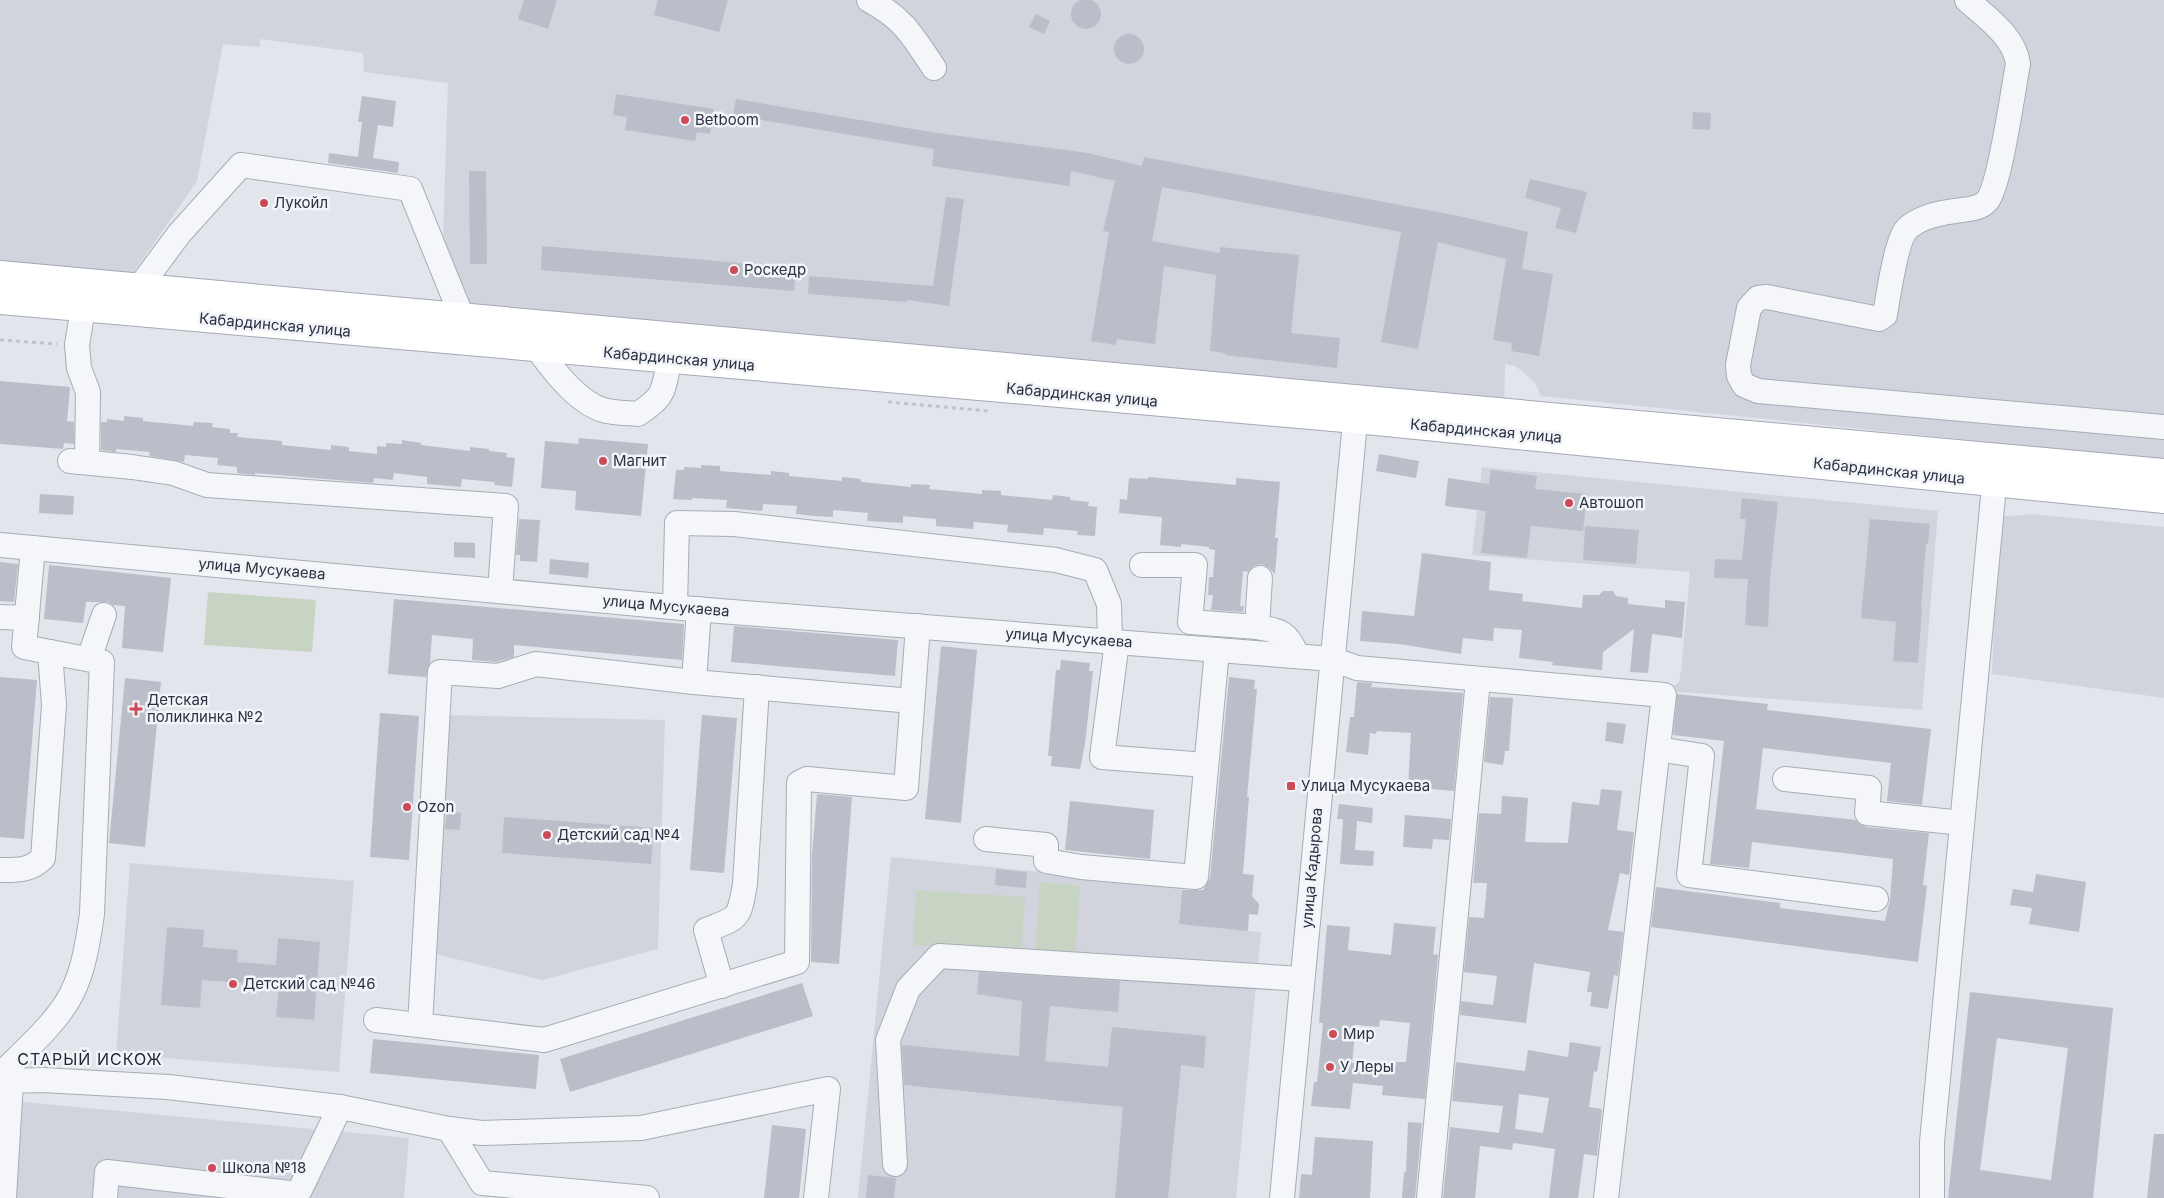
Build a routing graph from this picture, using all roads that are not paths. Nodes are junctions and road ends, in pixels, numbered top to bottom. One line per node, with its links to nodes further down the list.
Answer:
1 (869, 0): 3 (street)
2 (1967, 0): 12 (street)
3 (934, 68)
4 (0, 275): 5 (main road, Кабардинская улица)
5 (139, 288): 8 (main road, Кабардинская улица); 8 (street)
6 (0, 300): 7 (main road, Кабардинская улица)
7 (83, 308): 9 (main road, Кабардинская улица); 20 (street)
8 (462, 317): 11 (main road, Кабардинская улица)
9 (538, 348): 10 (main road, Кабардинская улица); 10 (street)
10 (670, 359): 11 (main road, Кабардинская улица)
11 (1356, 409): 13 (main road, Кабардинская улица); 33 (street, улица Кадырова)
12 (2164, 427)
13 (1996, 470): 14 (main road, Кабардинская улица); 15 (main road, Кабардинская улица); 41 (street)
14 (2164, 473)
15 (2164, 498)
16 (0, 545): 17 (street, улица Мусукаева)
17 (33, 548): 20 (street, улица Мусукаева); 25 (street)
18 (1142, 565): 27 (street)
19 (1260, 578): 27 (street)
20 (500, 591): 21 (street, улица Мусукаева)
21 (675, 607): 22 (street, улица Мусукаева); 28 (street)
22 (698, 609): 26 (street, улица Мусукаева); 35 (street)
23 (104, 615): 32 (street)
24 (0, 617): 25 (street)
25 (27, 618): 30 (street)
26 (918, 626): 28 (street, улица Мусукаева); 37 (street)
27 (1258, 627): 31 (street)
28 (1113, 641): 29 (street, улица Мусукаева); 39 (street)
29 (1217, 650): 31 (street, улица Мусукаева); 39 (street)
30 (50, 652): 32 (street); 43 (street)
31 (1297, 656): 33 (street, улица Мусукаева)
32 (89, 659): 49 (street)
33 (1332, 659): 34 (street, улица Мусукаева); 45 (street, улица Кадырова)
34 (1478, 680): 38 (street, улица Мусукаева); 58 (street)
35 (694, 682): 36 (street); 48 (street)
36 (757, 687): 37 (street); 46 (street)
37 (912, 701): 46 (street)
38 (1658, 749): 44 (street); 59 (street)
39 (1206, 765): 42 (street)
40 (1785, 779): 41 (street)
41 (1962, 823): 60 (street)
42 (986, 839)
43 (0, 870)
44 (1876, 899)
45 (1302, 979): 52 (street); 57 (street, улица Кадырова)
46 (722, 986): 48 (street)
47 (376, 1020): 48 (street)
48 (420, 1026)
49 (4, 1077): 50 (street); 53 (street)
50 (340, 1106): 51 (street); 54 (street)
51 (449, 1129): 55 (street); 56 (street)
52 (895, 1164)
53 (4, 1198)
54 (105, 1198)
55 (646, 1198)
56 (816, 1198)
57 (1282, 1198)
58 (1429, 1198)
59 (1606, 1198)
60 (1932, 1198)

